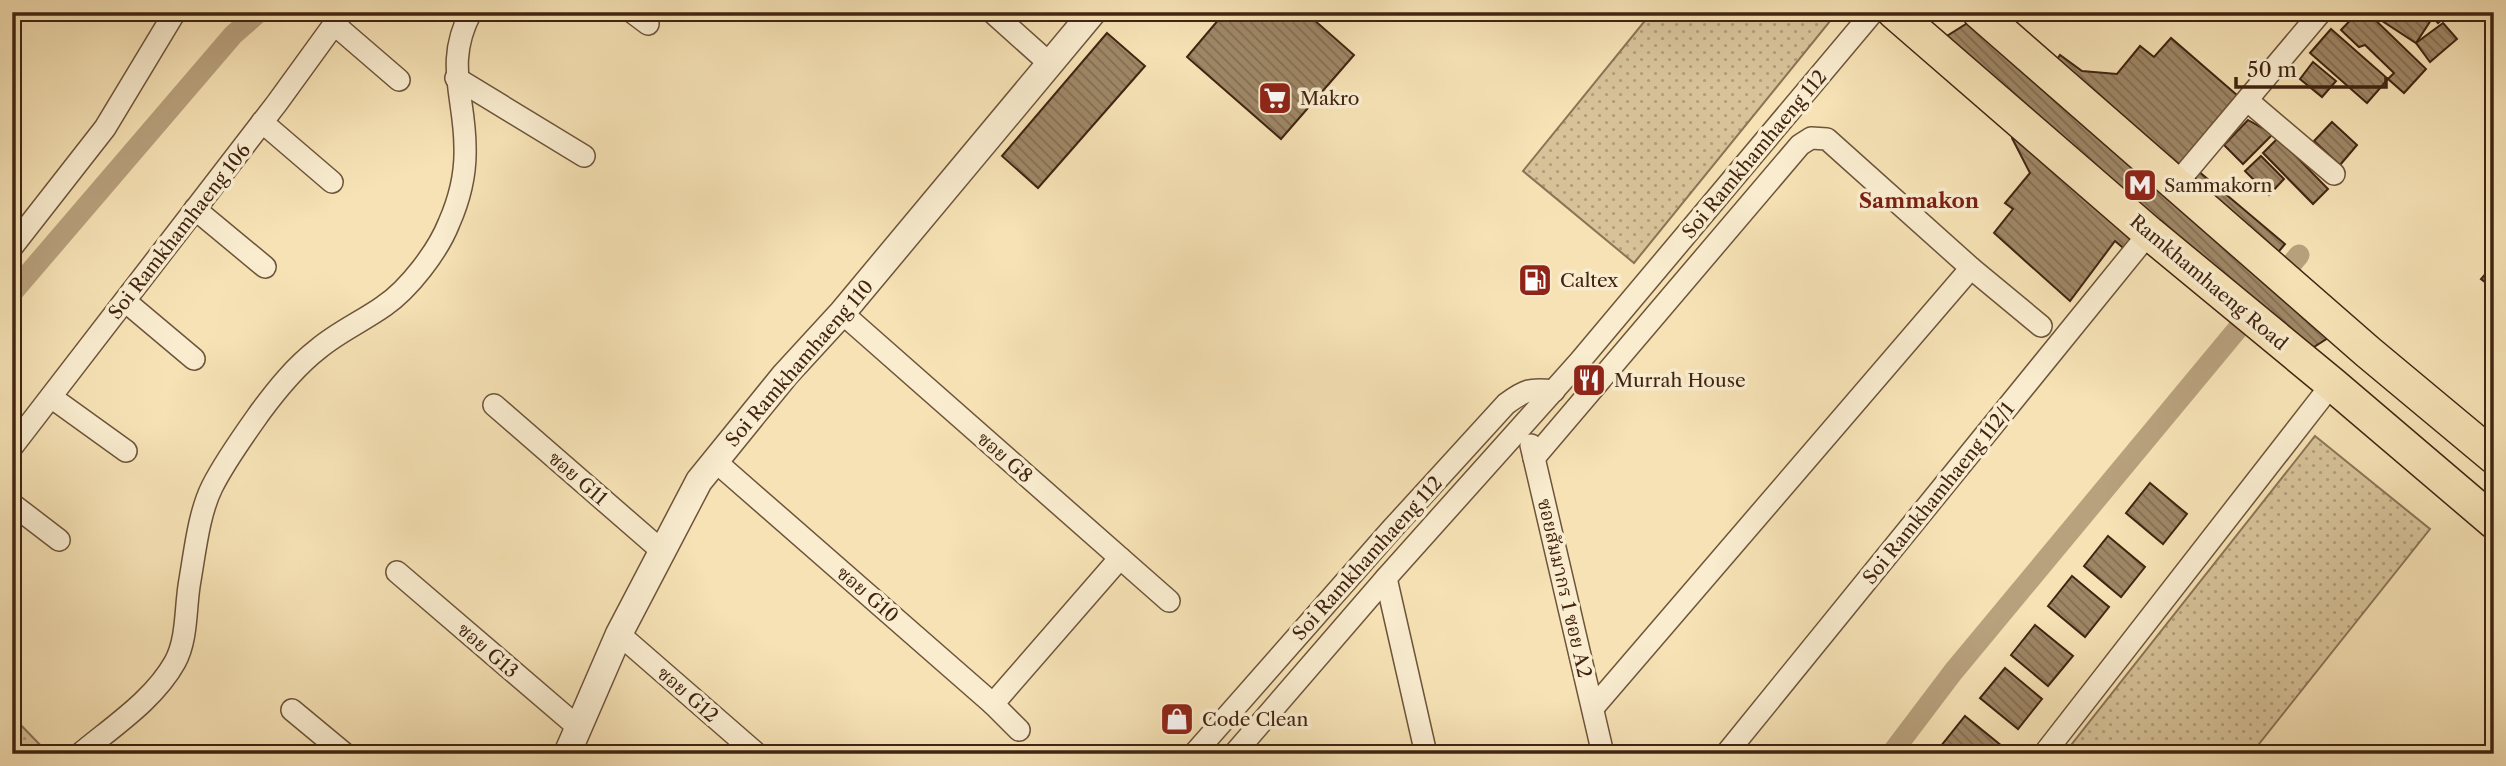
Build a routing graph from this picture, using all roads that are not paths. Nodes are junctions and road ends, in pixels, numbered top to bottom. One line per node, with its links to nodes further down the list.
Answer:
1 (175, 12): 21 (street)
2 (471, 12): 11 (street)
3 (992, 12): 10 (street)
4 (1093, 12): 10 (street, Soi Ramkhamhaeng 110)
5 (1873, 12): 29 (street, Soi Ramkhamhaeng 112)
6 (1894, 12): 20 (main road, Ramkhamhaeng Road)
7 (1979, 12): 18 (main road)
8 (2321, 12): 13 (street)
9 (338, 18): 12 (street); 14 (street, Soi Ramkhamhaeng 106)
10 (1049, 64): 25 (street, Soi Ramkhamhaeng 110)
11 (456, 78): 15 (street); 55 (street)
12 (400, 80)
13 (2248, 101): 16 (street); 18 (street)
14 (262, 122): 17 (street); 19 (street, Soi Ramkhamhaeng 106)
15 (584, 156)
16 (2334, 174)
17 (332, 182)
18 (2177, 183): 35 (main road)
19 (195, 209): 22 (street); 24 (street, Soi Ramkhamhaeng 106)
20 (2149, 233): 28 (main road, Ramkhamhaeng Road); 62 (street, Soi Ramkhamhaeng 112/1)
21 (12, 247)
22 (265, 267)
23 (1972, 268): 26 (street); 36 (street); 50 (street)
24 (125, 301): 27 (street); 30 (street, Soi Ramkhamhaeng 106)
25 (842, 313): 37 (street, Soi Ramkhamhaeng 110); 44 (street, ซอย G8)
26 (2041, 326)
27 (194, 359)
28 (2332, 384): 39 (main road, Ramkhamhaeng Road); 63 (street)
29 (1554, 391): 32 (street, Soi Ramkhamhaeng 112); 40 (street, Soi Ramkhamhaeng 112)
30 (51, 397): 33 (street, Soi Ramkhamhaeng 106); 34 (street)
31 (494, 405): 43 (street, ซอย G11)
32 (1526, 423): 36 (street, ซอยสัมมากร 1 ซอย A2); 42 (street, Soi Ramkhamhaeng 112)
33 (12, 447)
34 (126, 451)
35 (2494, 457)
36 (1535, 458): 50 (street, ซอยสัมมากร 1 ซอย A2)
37 (715, 461): 43 (street, Soi Ramkhamhaeng 110); 49 (street, ซอย G10)
38 (12, 504): 41 (street)
39 (2494, 522)
40 (1391, 530): 42 (street); 59 (street, Soi Ramkhamhaeng 112)
41 (59, 540)
42 (1415, 546): 46 (street, Soi Ramkhamhaeng 112)
43 (662, 551): 48 (street, Soi Ramkhamhaeng 110)
44 (1120, 558): 47 (street, ซอย G8); 49 (street)
45 (397, 572): 52 (street, ซอย G13)
46 (1386, 578): 54 (street, Soi Ramkhamhaeng 112); 60 (street)
47 (1169, 601)
48 (619, 634): 52 (street, Soi Ramkhamhaeng 110); 58 (street, ซอย G12)
49 (993, 704): 53 (street, ซอย G10)
50 (1593, 708): 61 (street, ซอยสัมมากร 1 ซอย A2)
51 (292, 709): 56 (street)
52 (579, 728): 57 (street, Soi Ramkhamhaeng 110)
53 (1020, 730)
54 (1239, 751)
55 (80, 754)
56 (345, 754)
57 (567, 754)
58 (757, 754)
59 (1194, 754)
60 (1426, 754)
61 (1603, 754)
62 (1726, 754)
63 (2044, 754)

